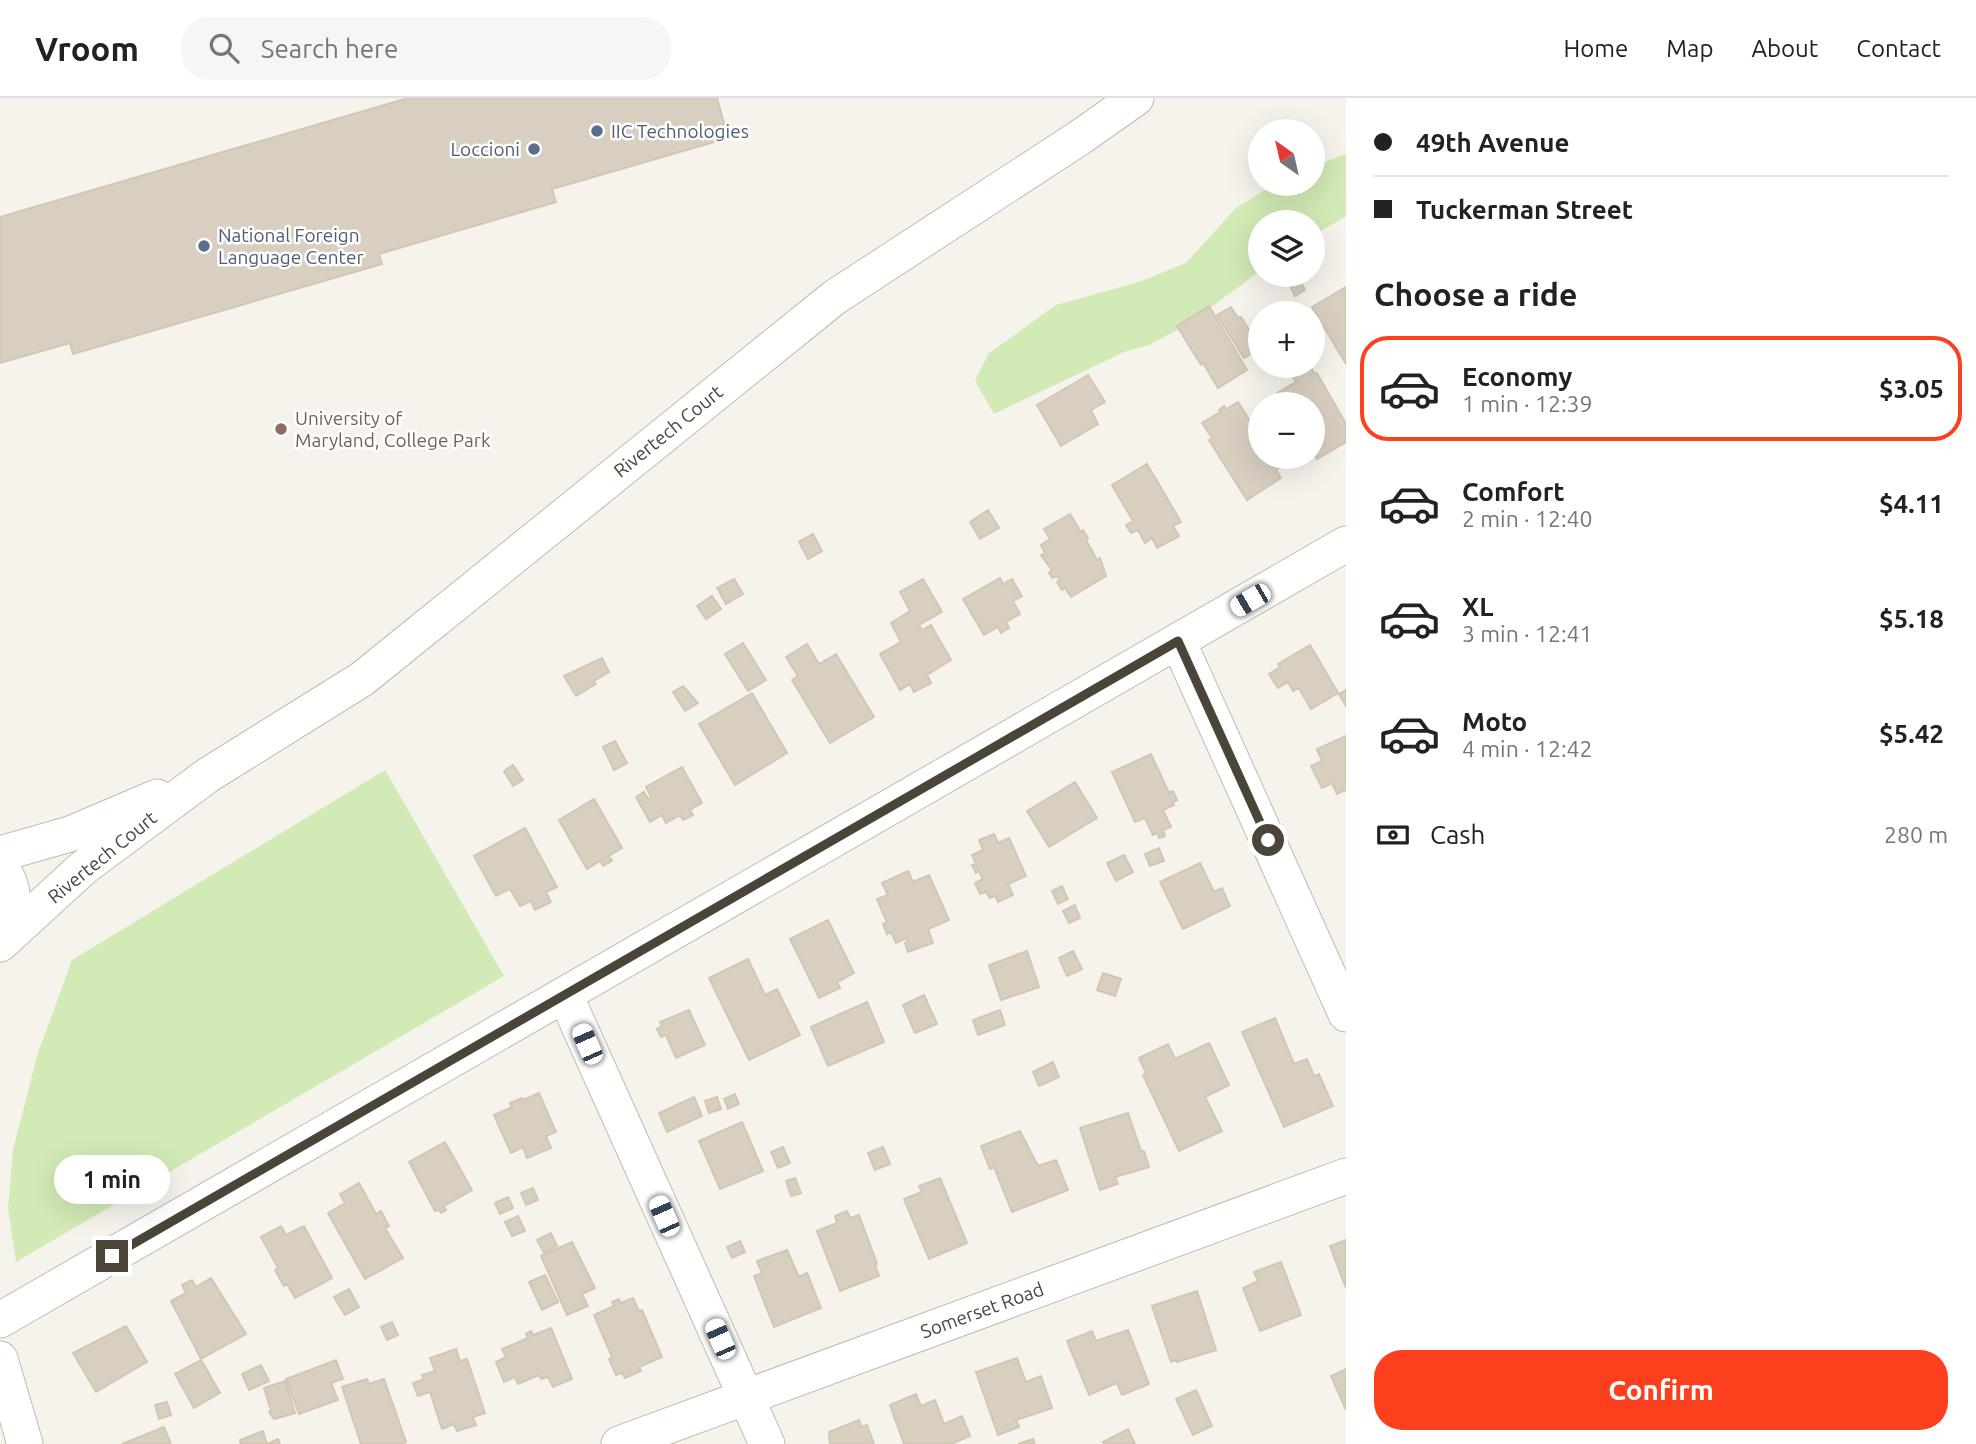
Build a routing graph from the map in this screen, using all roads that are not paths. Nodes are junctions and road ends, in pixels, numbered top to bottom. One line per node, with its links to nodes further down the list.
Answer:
1 (1136, 98): 4 (street, Rivertech Court)
2 (1346, 544): 3 (street)
3 (1178, 641): 8 (street); 9 (street)
4 (208, 775): 5 (street, Rivertech Court); 7 (street, Rivertech Court)
5 (0, 854)
6 (0, 867): 7 (street)
7 (0, 943)
8 (565, 995): 11 (street); 13 (street)
9 (1346, 1014)
10 (1346, 1176): 13 (street, Somerset Road)
11 (0, 1320)
12 (0, 1359): 14 (street)
13 (746, 1397): 15 (street, Somerset Road); 16 (street)
14 (25, 1444)
15 (619, 1444)
16 (767, 1444)

